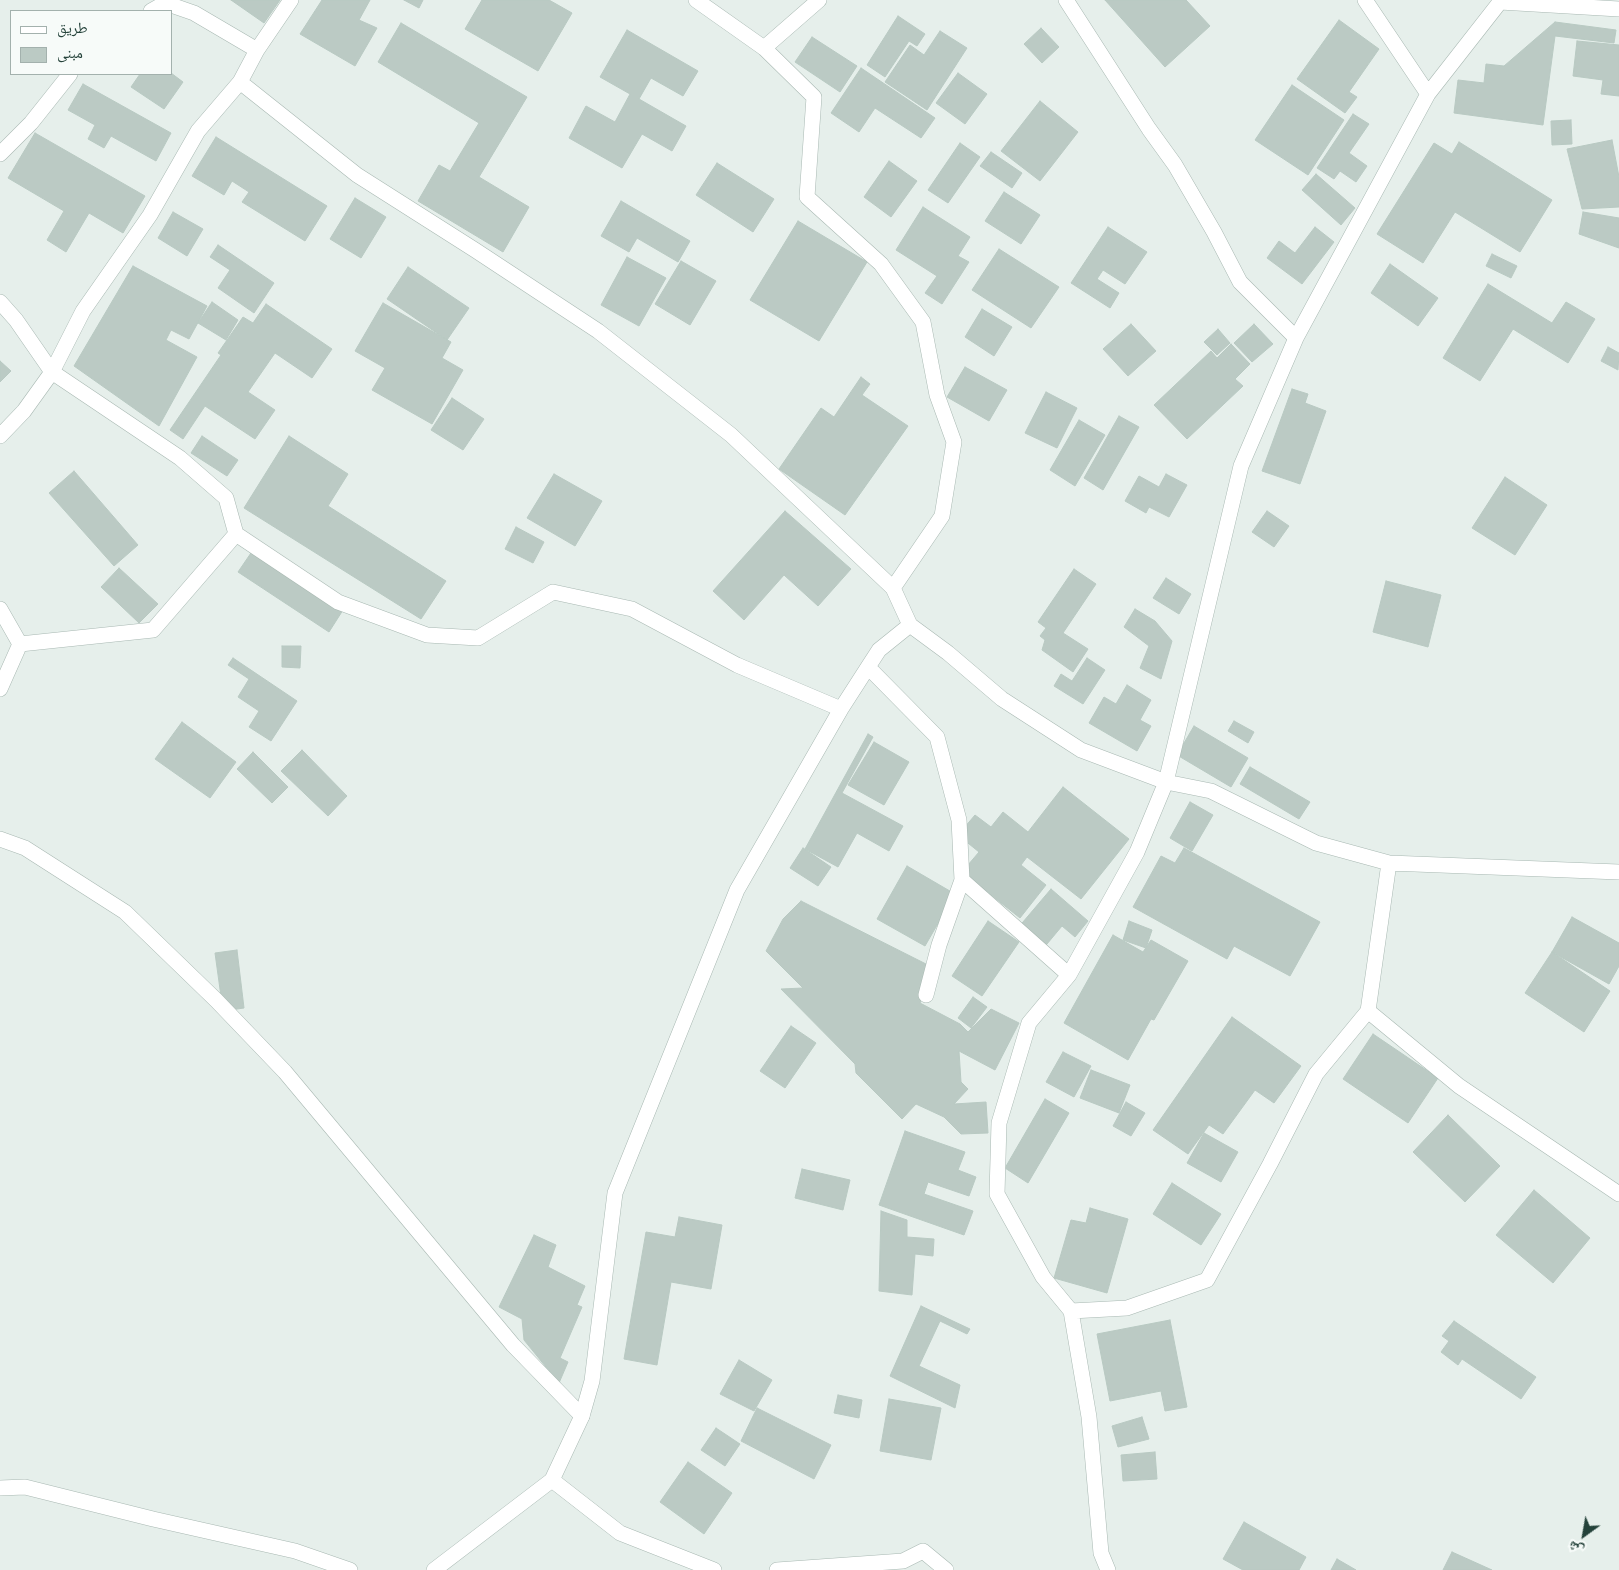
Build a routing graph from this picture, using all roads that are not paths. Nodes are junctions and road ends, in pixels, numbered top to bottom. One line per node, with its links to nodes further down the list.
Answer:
1 (291, 0): 10 (street)
2 (696, 0): 9 (street)
3 (818, 0): 9 (street)
4 (1066, 0): 16 (street)
5 (1365, 0): 13 (street)
6 (1500, 1): 7 (street); 13 (street)
7 (1619, 9)
8 (153, 10): 10 (street)
9 (764, 48): 20 (street)
10 (258, 50): 12 (street)
11 (69, 75): 14 (street)
12 (240, 82): 17 (street); 20 (street)
13 (1428, 94): 16 (street)
14 (0, 154)
15 (0, 302): 17 (street)
16 (1296, 338): 27 (street)
17 (52, 372): 18 (street); 19 (street)
18 (0, 436)
19 (236, 534): 23 (street); 26 (street)
20 (893, 588): 22 (street)
21 (0, 609): 23 (street)
22 (910, 624): 24 (street); 27 (street)
23 (20, 644): 25 (street)
24 (868, 667): 26 (street); 31 (street)
25 (0, 689)
26 (841, 709): 37 (street)
27 (1166, 782): 29 (street); 32 (street)
28 (0, 840): 37 (street)
29 (1389, 863): 30 (street); 34 (street)
30 (1619, 872)
31 (962, 880): 32 (street); 33 (street)
32 (1069, 975): 36 (street)
33 (926, 995)
34 (1368, 1011): 35 (street); 36 (street)
35 (1619, 1194)
36 (1071, 1311): 45 (street)
37 (582, 1416): 38 (street)
38 (552, 1480): 41 (street); 42 (street)
39 (0, 1488): 40 (street)
40 (350, 1570)
41 (434, 1570)
42 (714, 1570)
43 (777, 1570): 44 (street)
44 (946, 1570)
45 (1108, 1570)

